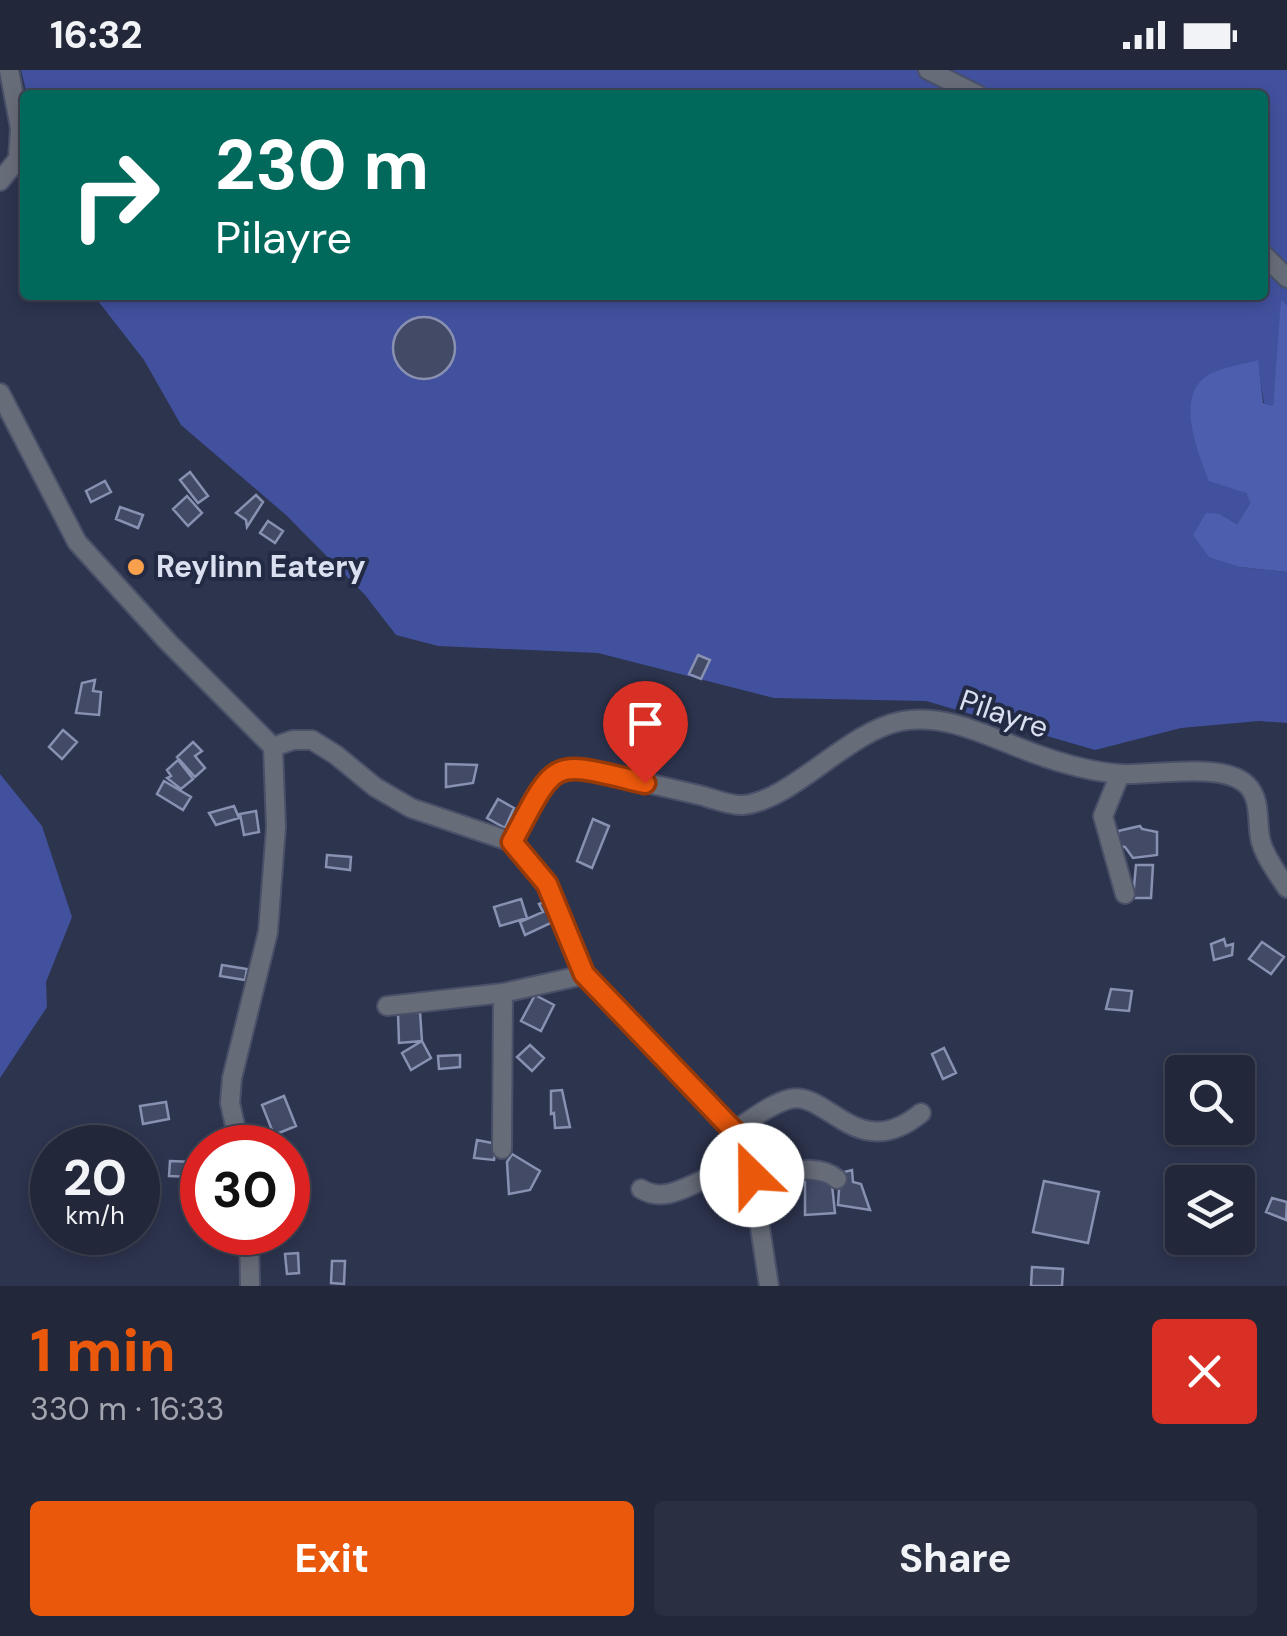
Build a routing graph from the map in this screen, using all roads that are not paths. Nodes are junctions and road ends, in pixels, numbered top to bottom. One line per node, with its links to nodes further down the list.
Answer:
1 (9, 70): 4 (street)
2 (928, 70): 3 (street)
3 (968, 90)
4 (0, 181)
5 (1268, 259): 6 (street)
6 (1287, 278)
7 (0, 393): 8 (street)
8 (273, 747): 10 (street); 17 (street)
9 (1120, 774): 10 (street, Pilayre); 11 (street, Pilayre); 12 (street)
10 (512, 842): 13 (street)
11 (1287, 888)
12 (1124, 894)
13 (584, 974): 14 (street); 18 (street)
14 (503, 993): 15 (street); 19 (street)
15 (387, 1006)
16 (921, 1113): 18 (street)
17 (235, 1125)
18 (734, 1131): 20 (street)
19 (502, 1149)
20 (752, 1175): 21 (street); 22 (street); 25 (street)
21 (837, 1179)
22 (640, 1189)
23 (249, 1255): 24 (street)
24 (250, 1286)
25 (769, 1286)

